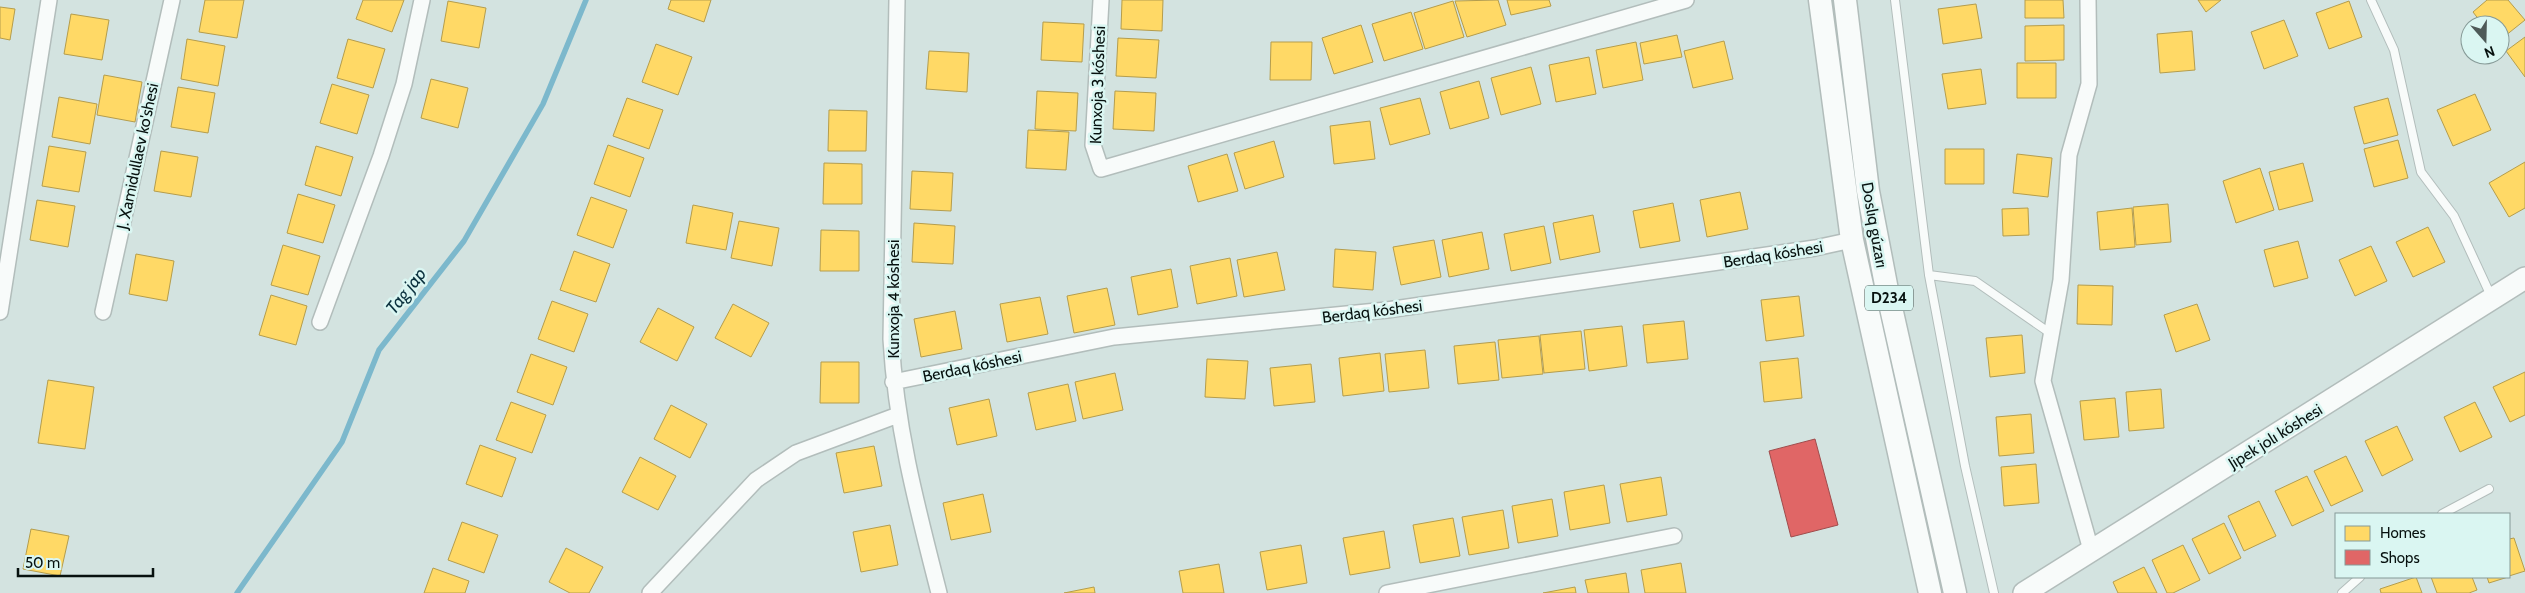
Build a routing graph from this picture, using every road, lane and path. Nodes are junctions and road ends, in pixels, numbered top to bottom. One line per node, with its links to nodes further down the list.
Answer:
1 (49, 0): 16 (street)
2 (172, 0): 17 (street, J. Xamidullaev ko'shesi)
3 (422, 0): 18 (street)
4 (898, 0): 20 (street, Kunxoja 4 kóshesi)
5 (1101, 0): 6 (street, Kunxoja 3 kóshesi)
6 (1686, 0)
7 (1820, 0): 12 (main road, Doslıq gúzarı / D234)
8 (1845, 0): 31 (main road, Doslıq gúzarı / D234)
9 (1895, 0): 13 (lane)
10 (2088, 0): 19 (street)
11 (2370, 0): 15 (lane)
12 (1852, 240): 20 (street, Berdaq kóshesi); 30 (main road, Doslıq gúzarı / D234)
13 (1929, 275): 19 (lane); 32 (lane)
14 (2525, 278): 15 (street, Jipek jolı kóshesi)
15 (2492, 298): 25 (street, Jipek jolı kóshesi)
16 (0, 312)
17 (103, 312)
18 (320, 322)
19 (2050, 333): 25 (street)
20 (893, 382): 21 (street, Kunxoja 4 kóshesi)
21 (898, 415): 27 (street); 28 (street, Kunxoja 4 kóshesi)
22 (2489, 489): 23 (lane)
23 (2444, 513)
24 (1674, 536): 29 (street)
25 (2091, 550): 33 (street, Jipek jolı kóshesi)
26 (2359, 578): 34 (lane)
27 (650, 593)
28 (939, 593)
29 (1387, 593)
30 (1930, 593)
31 (1955, 593)
32 (1994, 593)
33 (2024, 593)
34 (2342, 593)

